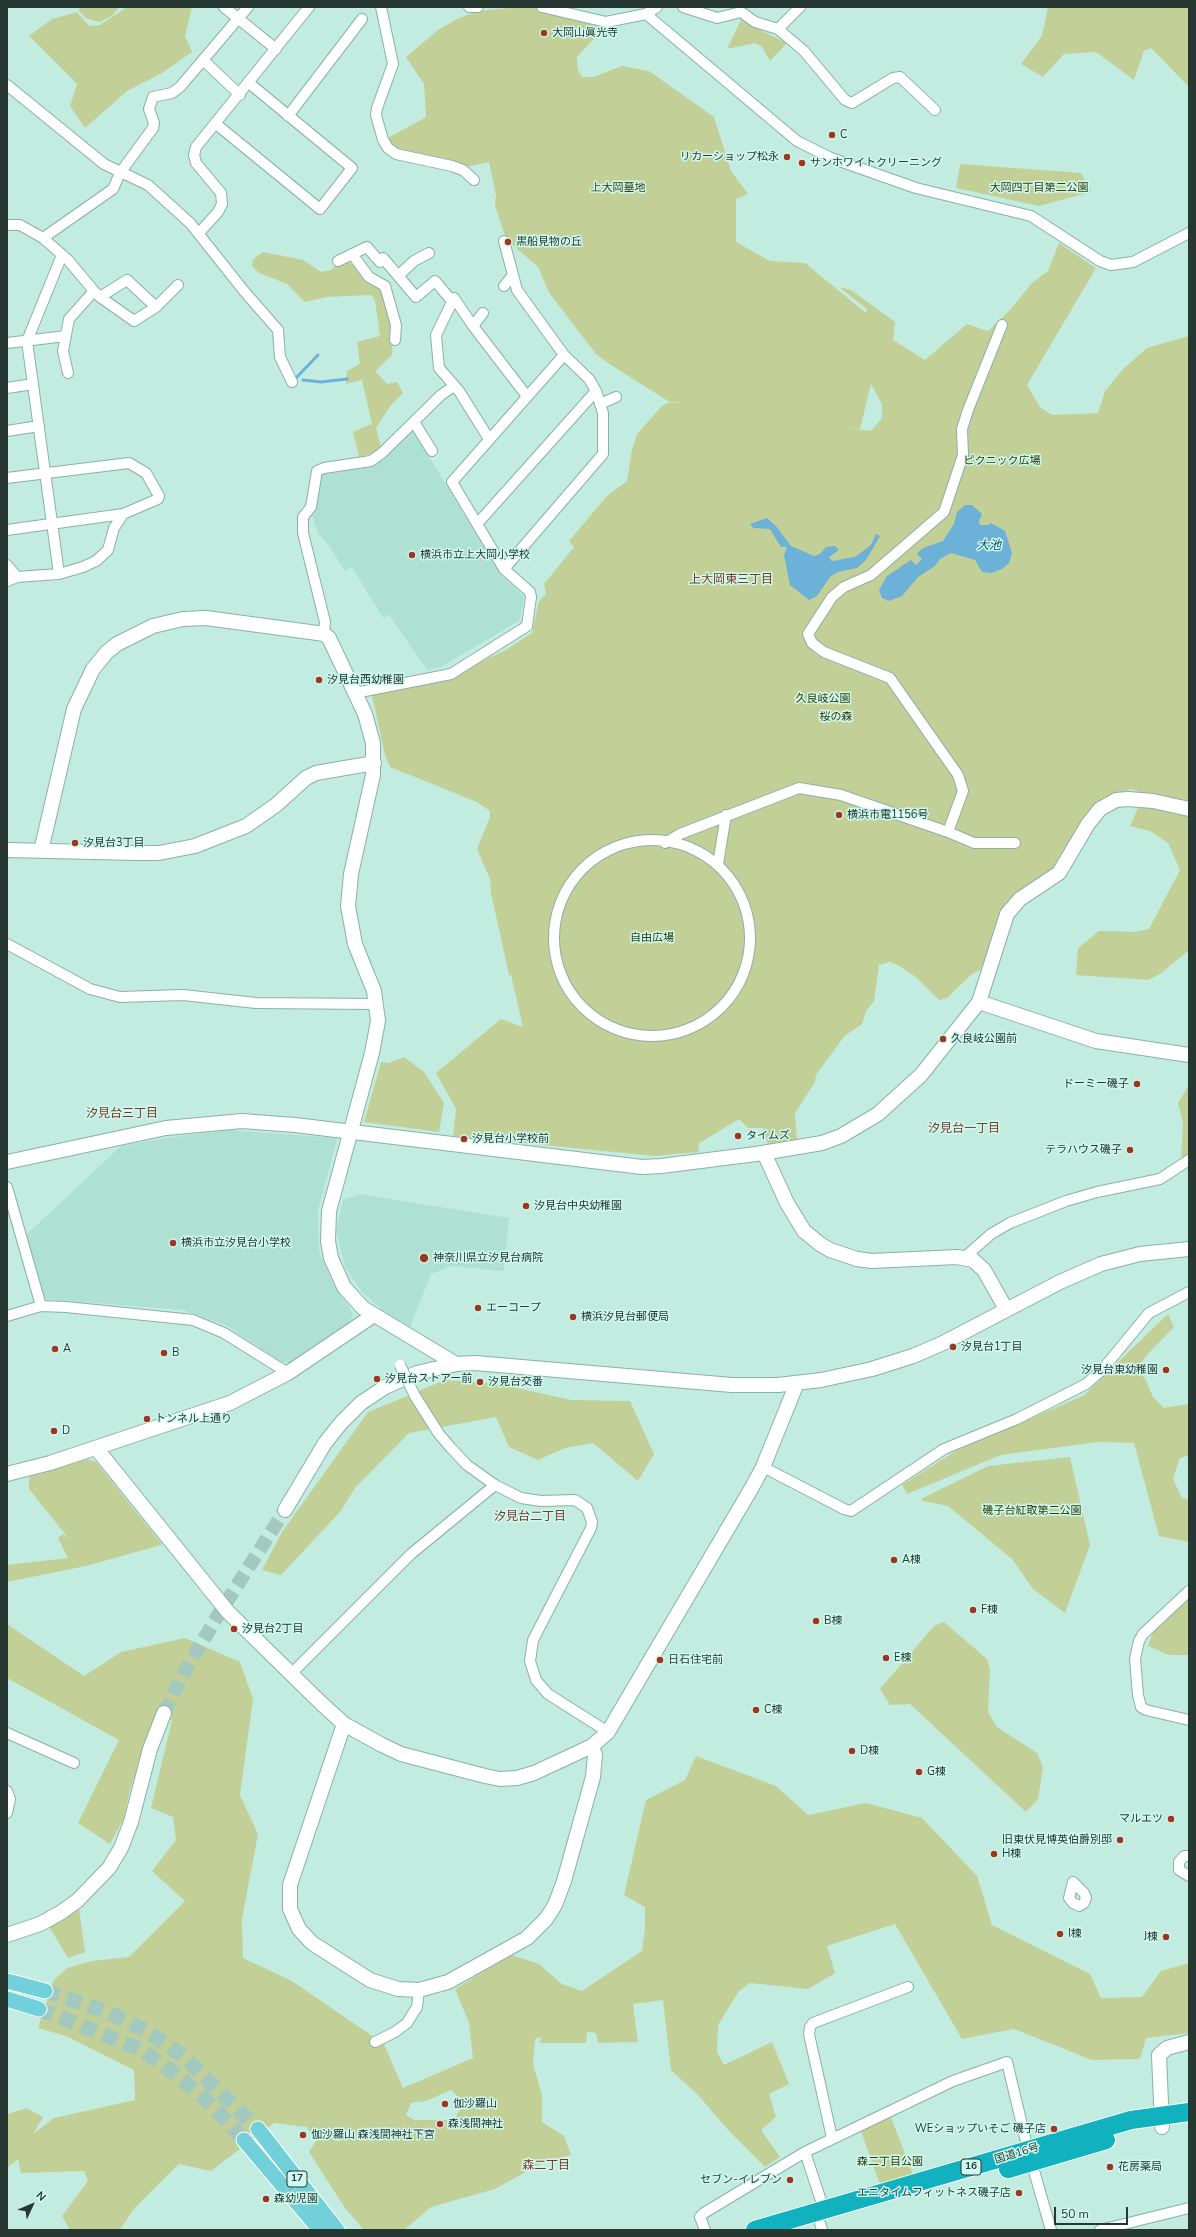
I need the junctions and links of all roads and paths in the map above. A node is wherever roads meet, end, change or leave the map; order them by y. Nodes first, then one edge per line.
1 (224, 7) edge
2 (248, 7) edge
3 (309, 7) edge
4 (381, 7) edge
5 (384, 7) edge
6 (469, 7) edge
7 (478, 7) edge
8 (542, 7) edge
9 (657, 7) edge
10 (683, 7) edge
11 (800, 7) edge
12 (646, 14) junction
13 (238, 18) junction
14 (362, 19) dead end
15 (778, 29) junction
16 (276, 49) junction
17 (203, 60) junction
18 (248, 83) junction
19 (7, 85) edge
20 (240, 94) junction
21 (935, 110) dead end
22 (288, 116) junction
23 (216, 124) junction
24 (120, 173) junction
25 (474, 180) dead end
26 (7, 225) edge
27 (1189, 233) edge
28 (199, 234) junction
29 (43, 238) junction
30 (504, 241) dead end
31 (352, 254) junction
32 (429, 254) dead end
33 (62, 255) junction
34 (338, 261) dead end
35 (399, 275) junction
36 (512, 276) junction
37 (178, 285) dead end
38 (504, 286) dead end
39 (97, 294) junction
40 (452, 301) junction
41 (156, 307) junction
42 (483, 313) dead end
43 (1002, 325) dead end
44 (473, 326) junction
45 (66, 336) junction
46 (395, 340) dead end
47 (27, 341) junction
48 (7, 344) edge
49 (564, 355) junction
50 (68, 373) dead end
51 (292, 382) dead end
52 (34, 384) junction
53 (454, 386) junction
54 (7, 388) edge
55 (596, 391) junction
56 (526, 395) junction
57 (616, 397) dead end
58 (600, 404) junction
59 (414, 422) junction
60 (39, 426) junction
61 (7, 431) edge
62 (489, 439) junction
63 (432, 450) dead end
64 (46, 474) junction
65 (7, 478) edge
66 (122, 514) junction
67 (53, 524) junction
68 (477, 524) junction
69 (7, 530) edge
70 (7, 565) edge
71 (504, 569) junction
72 (59, 574) junction
73 (17, 577) junction
74 (7, 581) edge
75 (324, 634) junction
76 (355, 693) junction
77 (374, 763) junction
78 (1189, 809) edge
79 (726, 815) junction
80 (948, 832) junction
81 (665, 843) junction
82 (1015, 843) dead end
83 (7, 850) edge
84 (41, 851) junction
85 (718, 864) junction
86 (7, 944) edge
87 (979, 1002) junction
88 (376, 1004) junction
89 (1189, 1055) edge
90 (351, 1132) junction
91 (764, 1153) junction
92 (1189, 1160) edge
93 (7, 1162) edge
94 (7, 1187) edge
95 (1189, 1249) edge
96 (965, 1257) junction
97 (1189, 1292) edge
98 (41, 1306) junction
99 (1006, 1309) junction
100 (374, 1315) junction
101 (7, 1316) edge
102 (456, 1364) junction
103 (400, 1365) dead end
104 (288, 1373) junction
105 (797, 1383) junction
106 (96, 1448) junction
107 (763, 1467) junction
108 (7, 1474) edge
109 (495, 1486) junction
110 (285, 1510) tunnel mouth
111 (1189, 1591) edge
112 (291, 1674) junction
113 (164, 1713) tunnel mouth
114 (1189, 1720) edge
115 (344, 1724) junction
116 (608, 1732) junction
117 (7, 1733) edge
118 (592, 1746) junction
119 (74, 1763) dead end
120 (7, 1791) edge
121 (7, 1813) edge
122 (1189, 1856) edge
123 (1189, 1876) edge
124 (8, 1933) edge
125 (7, 1981) edge
126 (908, 1987) dead end
127 (419, 1990) junction
128 (45, 1991) tunnel mouth
129 (7, 1999) edge
130 (40, 2009) tunnel mouth
131 (375, 2042) dead end
132 (1189, 2042) edge
133 (1189, 2112) edge
134 (1161, 2121) junction
135 (1189, 2124) edge
136 (258, 2129) tunnel mouth
137 (832, 2138) junction
138 (244, 2140) tunnel mouth
139 (805, 2152) junction
140 (1030, 2156) junction
141 (252, 2160) dead end
142 (1189, 2208) edge
143 (296, 2212) dead end
144 (822, 2221) edge
145 (320, 2230) edge
146 (337, 2230) edge
147 (705, 2230) edge
148 (755, 2230) edge
149 (796, 2230) edge
150 (1051, 2230) edge
151 (1100, 2230) edge

1 - 13 street
2 - 13 street
3 - 16 street
4 - 5 street
4 - 25 street
6 - 7 street
8 - 12 street
9 - 12 street
10 - 15 street
11 - 15 street
12 - 27 street
13 - 16 street
13 - 17 street
14 - 22 street
15 - 21 street
16 - 18 street
17 - 20 street
17 - 24 street
18 - 20 street
18 - 22 street
19 - 24 street
20 - 23 street
22 - 23 street
23 - 28 street
24 - 28 street
24 - 29 street
26 - 29 street
28 - 51 street
29 - 33 street
30 - 36 street
31 - 34 street
31 - 35 street
31 - 46 street
32 - 35 street
33 - 39 street
33 - 47 street
35 - 40 street
36 - 38 street
36 - 49 street
37 - 41 street
39 - 41 street
39 - 41 street
39 - 45 street
40 - 44 street
40 - 53 street
42 - 44 street
43 - 80 street
44 - 56 street
45 - 47 street
45 - 50 street
47 - 48 street
47 - 52 street
49 - 55 street
49 - 56 street
52 - 54 street
52 - 60 street
53 - 59 street
53 - 62 street
55 - 58 street
55 - 68 street
56 - 62 street
57 - 58 street
58 - 71 street
59 - 63 street
59 - 75 street
60 - 61 street
60 - 64 street
62 - 68 street
64 - 65 street
64 - 66 street
64 - 67 street
66 - 67 street
66 - 72 street
67 - 69 street
67 - 72 street
68 - 71 street
70 - 73 street
71 - 76 street
72 - 73 street
73 - 74 street
75 - 76 street
75 - 84 street
76 - 77 street
77 - 84 street
77 - 88 street
78 - 87 street
79 - 80 street
79 - 81 street
79 - 85 street
80 - 82 street
81 - 85 street
81 - 85 street
83 - 84 street
86 - 88 street
87 - 89 street
87 - 91 street
88 - 90 street
90 - 91 street
90 - 93 street
90 - 100 street
91 - 96 street
92 - 96 street
94 - 98 street
95 - 99 street
96 - 99 street
97 - 107 street
98 - 101 street
98 - 104 street
99 - 105 street
100 - 102 street
100 - 104 street
102 - 105 street
102 - 110 street
103 - 109 street, bridge
104 - 106 street
105 - 107 street
106 - 108 street
106 - 112 street
107 - 116 street
109 - 112 street
109 - 116 street
111 - 114 street
112 - 115 street
113 - 124 street
115 - 118 street
115 - 127 street
116 - 118 street
117 - 119 street
118 - 127 street
120 - 121 street
122 - 123 street
125 - 128 main road
126 - 137 street
127 - 131 street
129 - 130 main road
132 - 134 street
133 - 134 highway, 国道16号 / 16
134 - 135 highway, 国道16号 / 16
134 - 140 highway, 国道16号 / 16
136 - 146 main road, 17
137 - 139 street
137 - 140 street
138 - 145 main road, 17
139 - 144 street
139 - 147 street
140 - 144 highway, 国道16号 / 16
140 - 150 street
141 - 143 street
142 - 151 street
144 - 148 highway, 国道16号 / 16
144 - 149 highway, 国道16号 / 16

